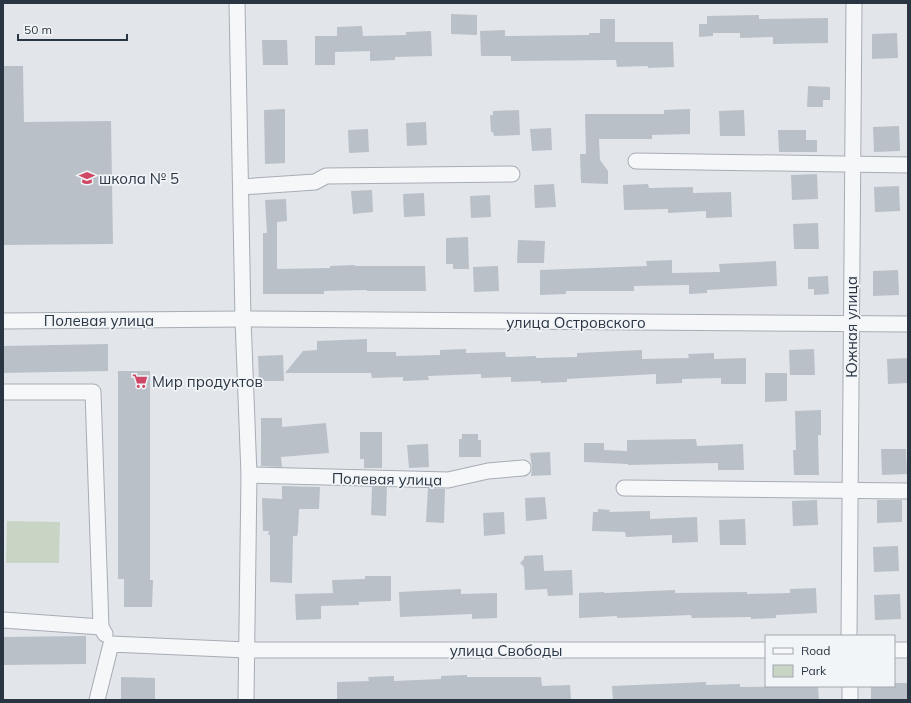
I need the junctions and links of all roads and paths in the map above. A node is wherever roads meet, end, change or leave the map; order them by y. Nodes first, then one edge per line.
1 (238, 3) edge
2 (854, 3) edge
3 (636, 161) dead end
4 (852, 164) junction
5 (908, 165) edge
6 (512, 174) dead end
7 (241, 187) junction
8 (244, 320) junction
9 (3, 321) edge
10 (851, 323) junction
11 (908, 324) edge
12 (3, 392) edge
13 (523, 468) dead end
14 (249, 475) junction
15 (624, 488) dead end
16 (850, 490) junction
17 (908, 491) edge
18 (3, 620) edge
19 (101, 627) junction
20 (850, 635) edge
21 (111, 644) junction
22 (247, 650) junction
23 (765, 650) edge
24 (895, 650) edge
25 (908, 650) edge
26 (850, 687) edge
27 (97, 700) edge
28 (246, 700) edge
29 (850, 700) edge

1 - 7 street
2 - 4 street, Южная улица
3 - 4 street
4 - 5 street
4 - 10 street, Южная улица
6 - 7 street
7 - 8 street
8 - 9 street, Полевая улица
8 - 10 street, улица Островского
8 - 14 street
10 - 11 street, улица Островского
10 - 16 street, Южная улица
12 - 19 street
13 - 14 street, Полевая улица
14 - 22 street
15 - 16 street
16 - 17 street
16 - 20 street, Южная улица
18 - 19 street
19 - 21 street
21 - 22 street, улица Свободы
21 - 27 street
22 - 23 street, улица Свободы
22 - 28 street
24 - 25 street
26 - 29 street

